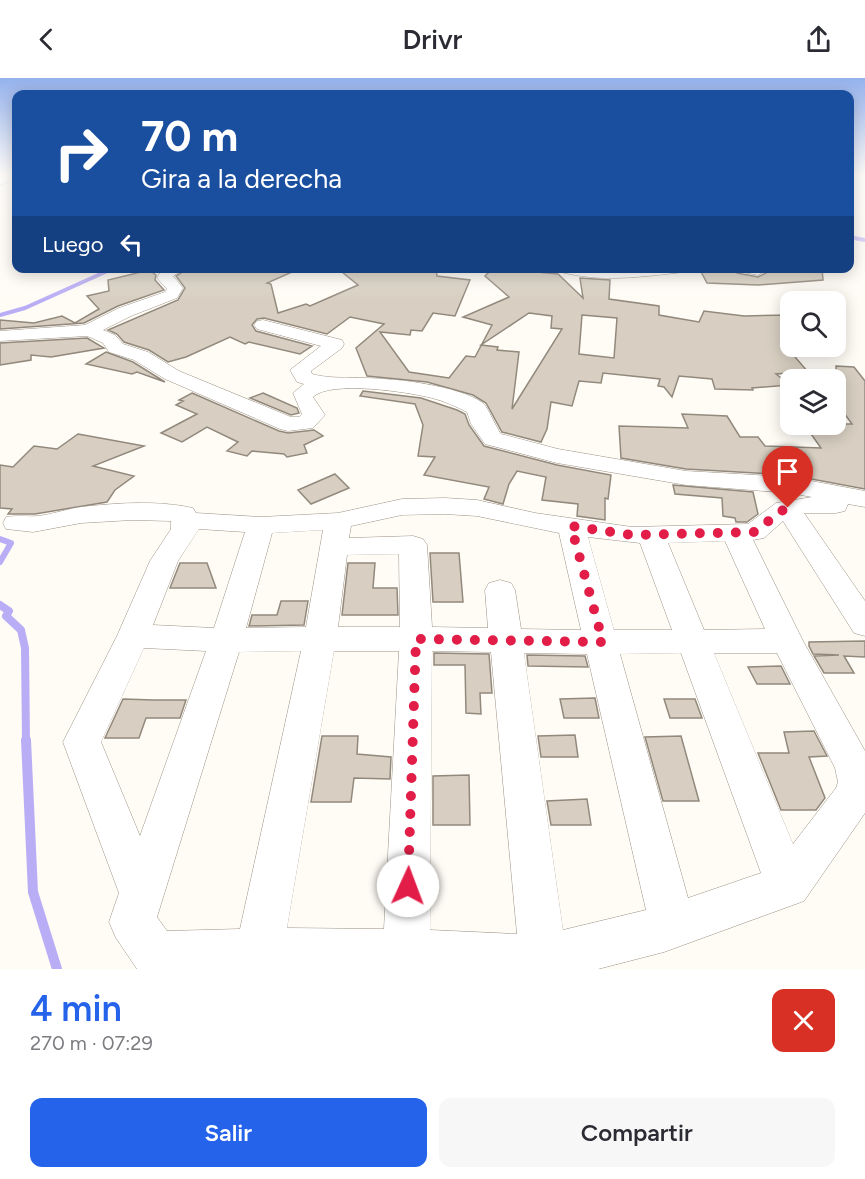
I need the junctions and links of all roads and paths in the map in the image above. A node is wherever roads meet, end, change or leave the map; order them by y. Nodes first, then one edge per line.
1 (168, 273) edge
2 (579, 273) edge
3 (625, 273) edge
4 (263, 325) dead end
5 (89, 330) junction
6 (0, 336) edge
7 (328, 385) junction
8 (865, 499) edge
9 (865, 506) edge
10 (788, 508) junction
11 (186, 520) junction
12 (16, 523) dead end
13 (261, 525) junction
14 (571, 526) junction
15 (735, 532) junction
16 (336, 534) junction
17 (651, 535) junction
18 (500, 590) dead end
19 (865, 625) edge
20 (139, 636) dead end
21 (320, 639) junction
22 (416, 639) junction
23 (226, 640) junction
24 (506, 640) junction
25 (693, 640) junction
26 (787, 640) junction
27 (603, 642) junction
28 (861, 776) edge
29 (788, 886) junction
30 (142, 894) junction
31 (673, 926) junction
32 (259, 952) junction
33 (406, 953) junction
34 (543, 959) junction
35 (171, 962) edge

1 - 5 street
2 - 3 street
4 - 7 street
5 - 6 street
5 - 7 street
7 - 8 street
9 - 10 street
10 - 15 street
10 - 19 street
11 - 12 street
11 - 13 street
11 - 30 street
13 - 16 street
13 - 23 street
14 - 16 street
14 - 17 street
14 - 27 street
15 - 17 street
15 - 26 street
16 - 21 street
16 - 22 street
17 - 25 street
18 - 24 street
20 - 23 street
21 - 22 street
21 - 23 street
21 - 32 street
22 - 24 street
22 - 33 street
23 - 30 street
24 - 27 street
24 - 34 street
25 - 26 street
25 - 27 street
25 - 29 street
26 - 28 street
27 - 31 street
28 - 29 street
29 - 31 street
30 - 35 street
31 - 34 street
32 - 33 street
32 - 35 street
33 - 34 street

